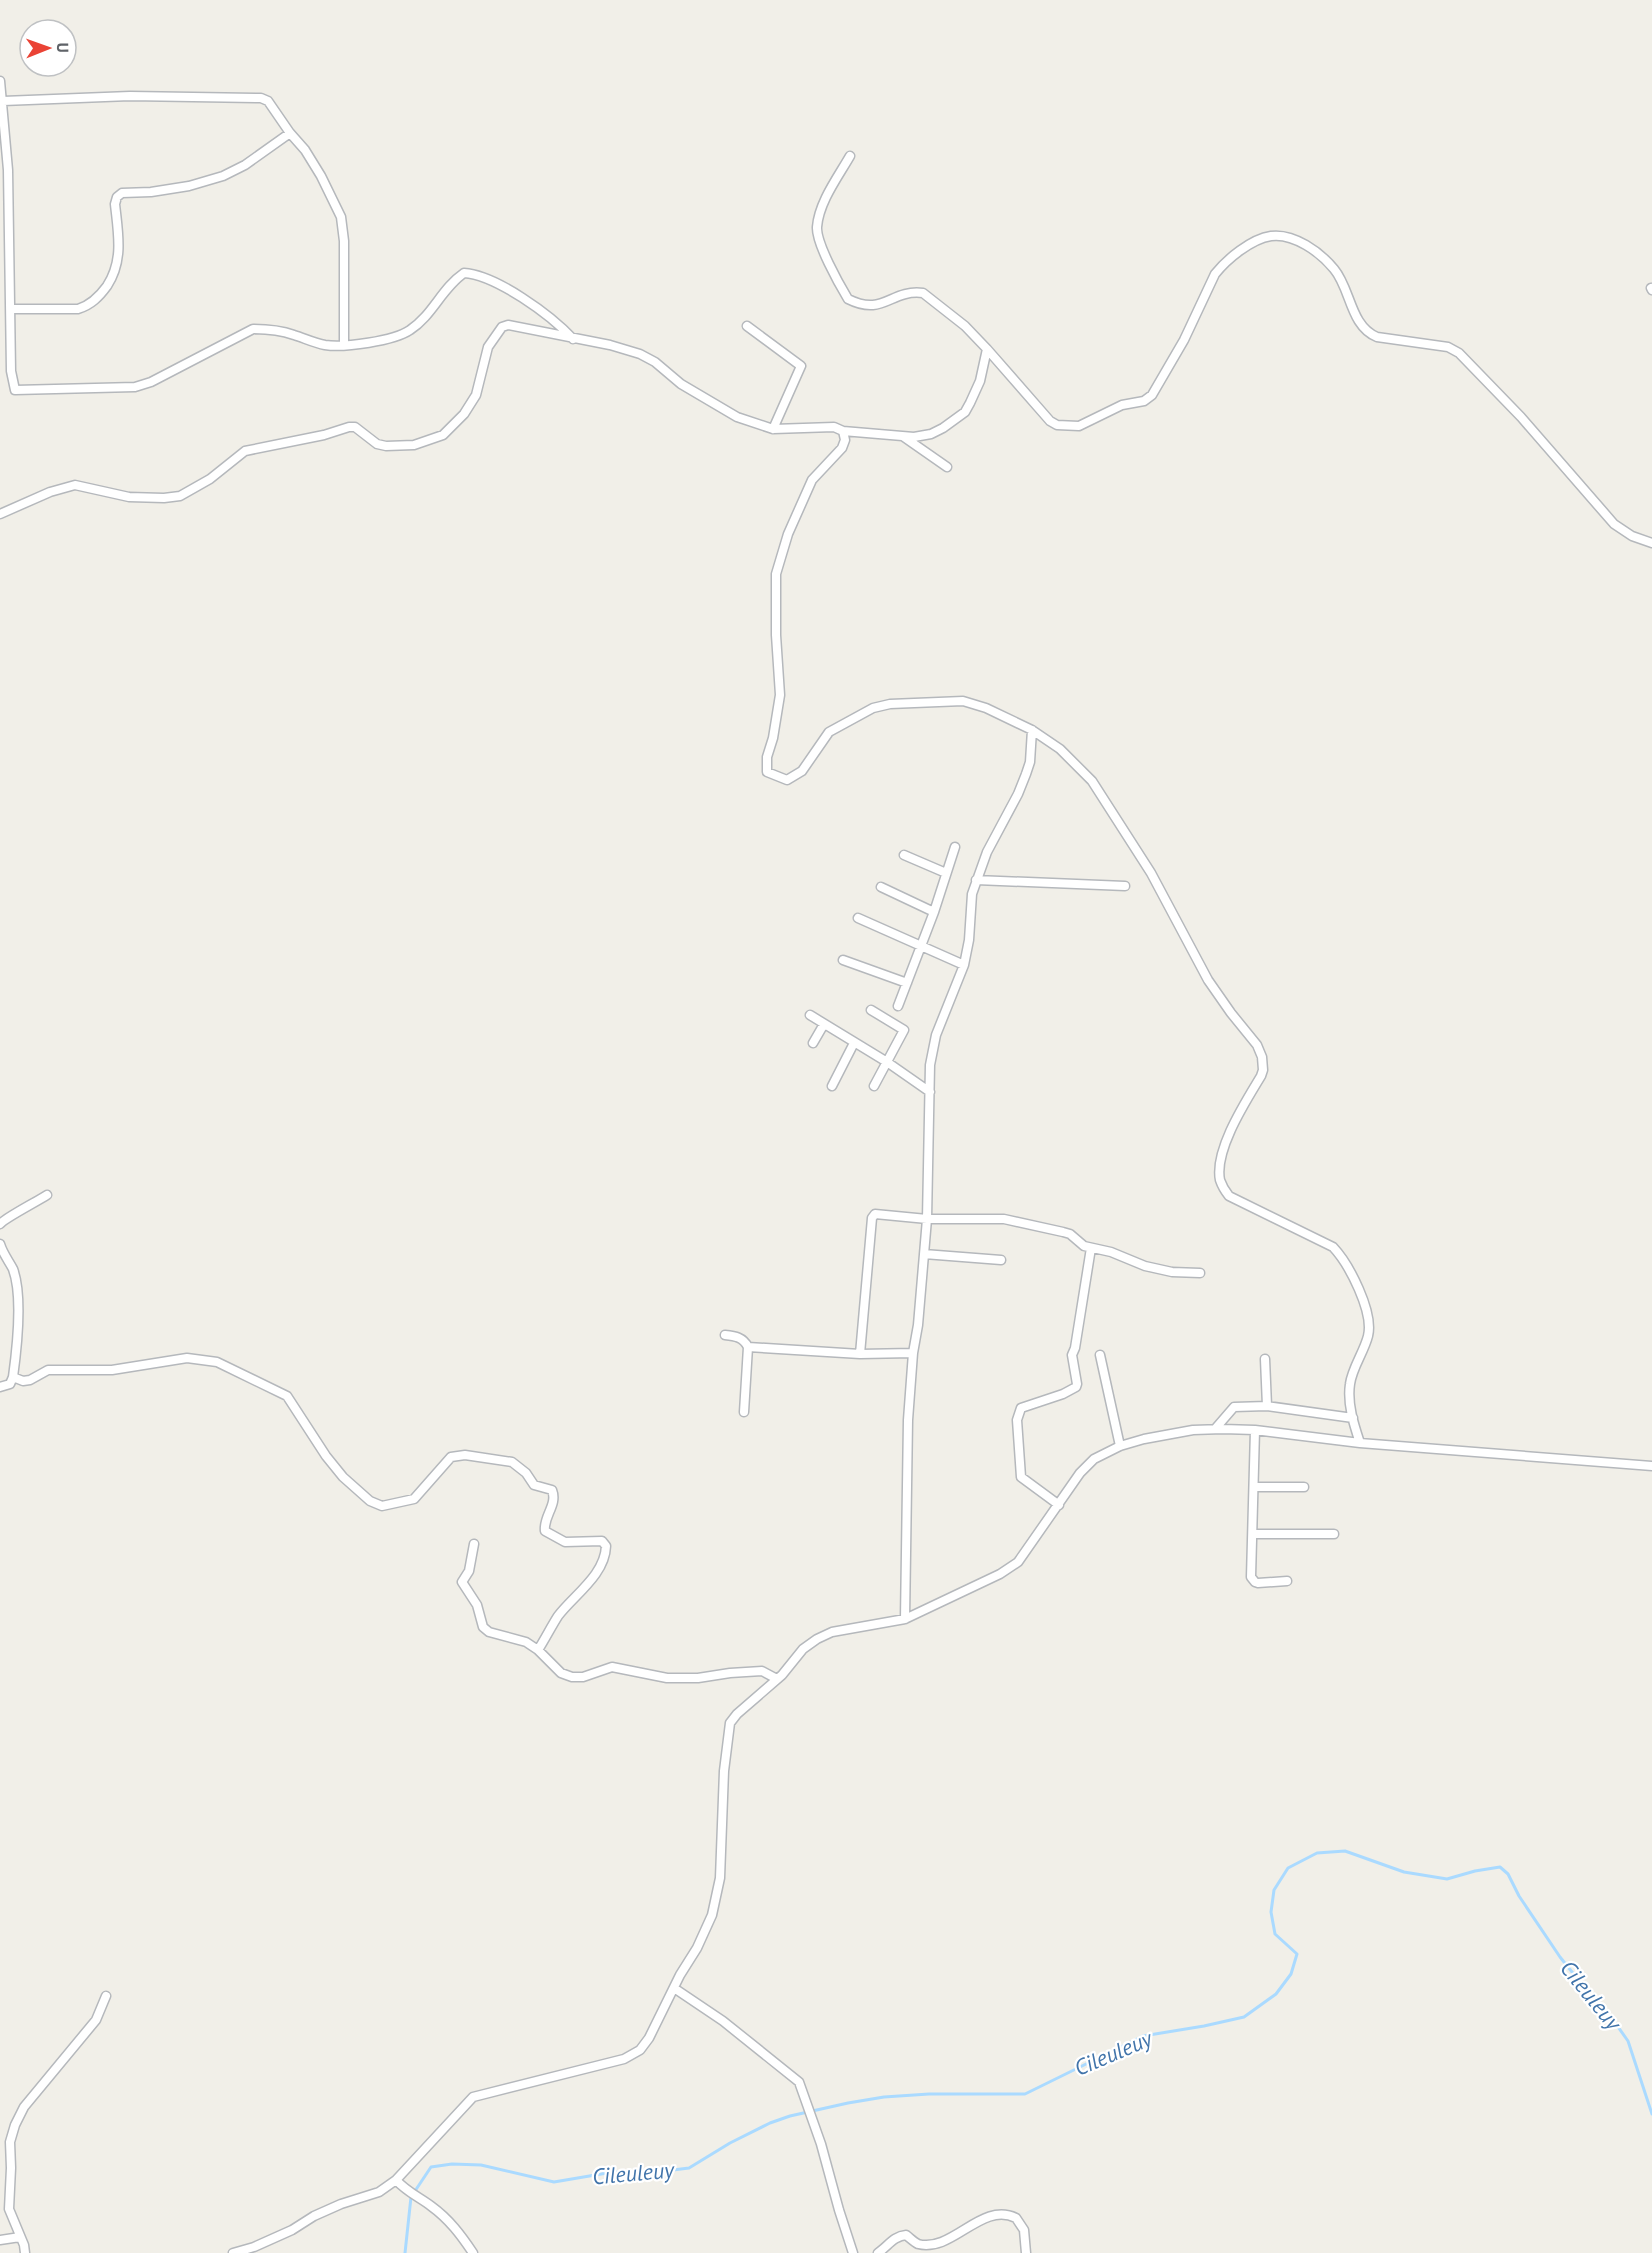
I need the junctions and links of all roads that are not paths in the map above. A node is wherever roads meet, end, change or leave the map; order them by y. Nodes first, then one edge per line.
1 (0, 81) edge
2 (3, 101) junction
3 (290, 133) junction
4 (850, 156) dead end
5 (4, 191) edge
6 (11, 309) junction
7 (747, 326) dead end
8 (573, 339) junction
9 (344, 345) junction
10 (987, 349) junction
11 (773, 429) junction
12 (843, 431) junction
13 (904, 437) junction
14 (947, 467) dead end
15 (0, 514) edge
16 (1652, 543) edge
17 (1032, 730) junction
18 (955, 847) dead end
19 (904, 855) dead end
20 (946, 873) junction
21 (976, 880) junction
22 (1125, 886) dead end
23 (881, 887) dead end
24 (934, 912) junction
25 (858, 918) dead end
26 (920, 946) junction
27 (843, 960) dead end
28 (964, 964) junction
29 (907, 983) junction
30 (898, 1006) dead end
31 (871, 1010) dead end
32 (810, 1015) dead end
33 (824, 1024) junction
34 (813, 1043) dead end
35 (854, 1043) junction
36 (887, 1062) junction
37 (832, 1086) dead end
38 (874, 1086) dead end
39 (930, 1092) junction
40 (47, 1196) dead end
41 (927, 1219) junction
42 (0, 1224) edge
43 (0, 1244) edge
44 (1091, 1248) junction
45 (924, 1254) junction
46 (1001, 1260) dead end
47 (1200, 1274) dead end
48 (725, 1335) dead end
49 (748, 1347) junction
50 (913, 1353) junction
51 (860, 1354) junction
52 (1100, 1355) dead end
53 (1265, 1359) dead end
54 (13, 1377) junction
55 (0, 1387) edge
56 (1267, 1406) junction
57 (744, 1412) dead end
58 (1353, 1418) junction
59 (1215, 1430) junction
60 (1255, 1430) junction
61 (1360, 1443) junction
62 (1120, 1446) junction
63 (1652, 1466) edge
64 (1255, 1487) junction
65 (1304, 1487) dead end
66 (1059, 1505) junction
67 (1253, 1534) junction
68 (1334, 1534) dead end
69 (474, 1544) dead end
70 (1287, 1581) dead end
71 (905, 1618) junction
72 (538, 1650) junction
73 (777, 1678) junction
74 (674, 1988) junction
75 (106, 1996) dead end
76 (396, 2180) junction
77 (20, 2237) junction
78 (0, 2240) edge
79 (25, 2253) edge
80 (233, 2253) edge
81 (473, 2253) edge
82 (853, 2253) edge
83 (878, 2253) edge
84 (1026, 2253) edge

1 - 2 street
2 - 3 street
2 - 5 street
3 - 6 street
3 - 9 street
4 - 10 street
5 - 6 street
6 - 9 street
7 - 11 street
8 - 9 street
8 - 11 street
8 - 15 street
10 - 13 street
10 - 16 street
11 - 12 street
12 - 13 street
12 - 17 street
13 - 14 street
17 - 21 street
17 - 58 street
18 - 20 street
19 - 20 street
20 - 24 street
21 - 22 street
21 - 28 street
23 - 24 street
24 - 26 street
25 - 26 street
26 - 28 street
26 - 29 street
27 - 29 street
28 - 39 street
29 - 30 street
31 - 36 street
32 - 33 street
33 - 34 street
33 - 35 street
35 - 36 street
35 - 37 street
36 - 38 street
36 - 39 street
39 - 41 street
40 - 42 street
41 - 44 street
41 - 45 street
41 - 51 street
43 - 54 street
44 - 47 street
44 - 66 street
45 - 46 street
45 - 50 street
48 - 49 street
49 - 51 street
49 - 57 street
50 - 51 street
50 - 71 street
52 - 62 street
53 - 56 street
54 - 55 street
54 - 72 street
56 - 58 street
56 - 59 street
58 - 61 street
59 - 60 street
59 - 62 street
60 - 61 street
60 - 64 street
61 - 63 street
62 - 66 street
64 - 65 street
64 - 67 street
66 - 71 street
67 - 68 street
67 - 70 street
69 - 72 street
71 - 73 street
72 - 73 street
73 - 74 street
74 - 76 street
74 - 82 street
75 - 77 street
76 - 80 street
76 - 81 street
77 - 78 street
77 - 79 street
83 - 84 street

